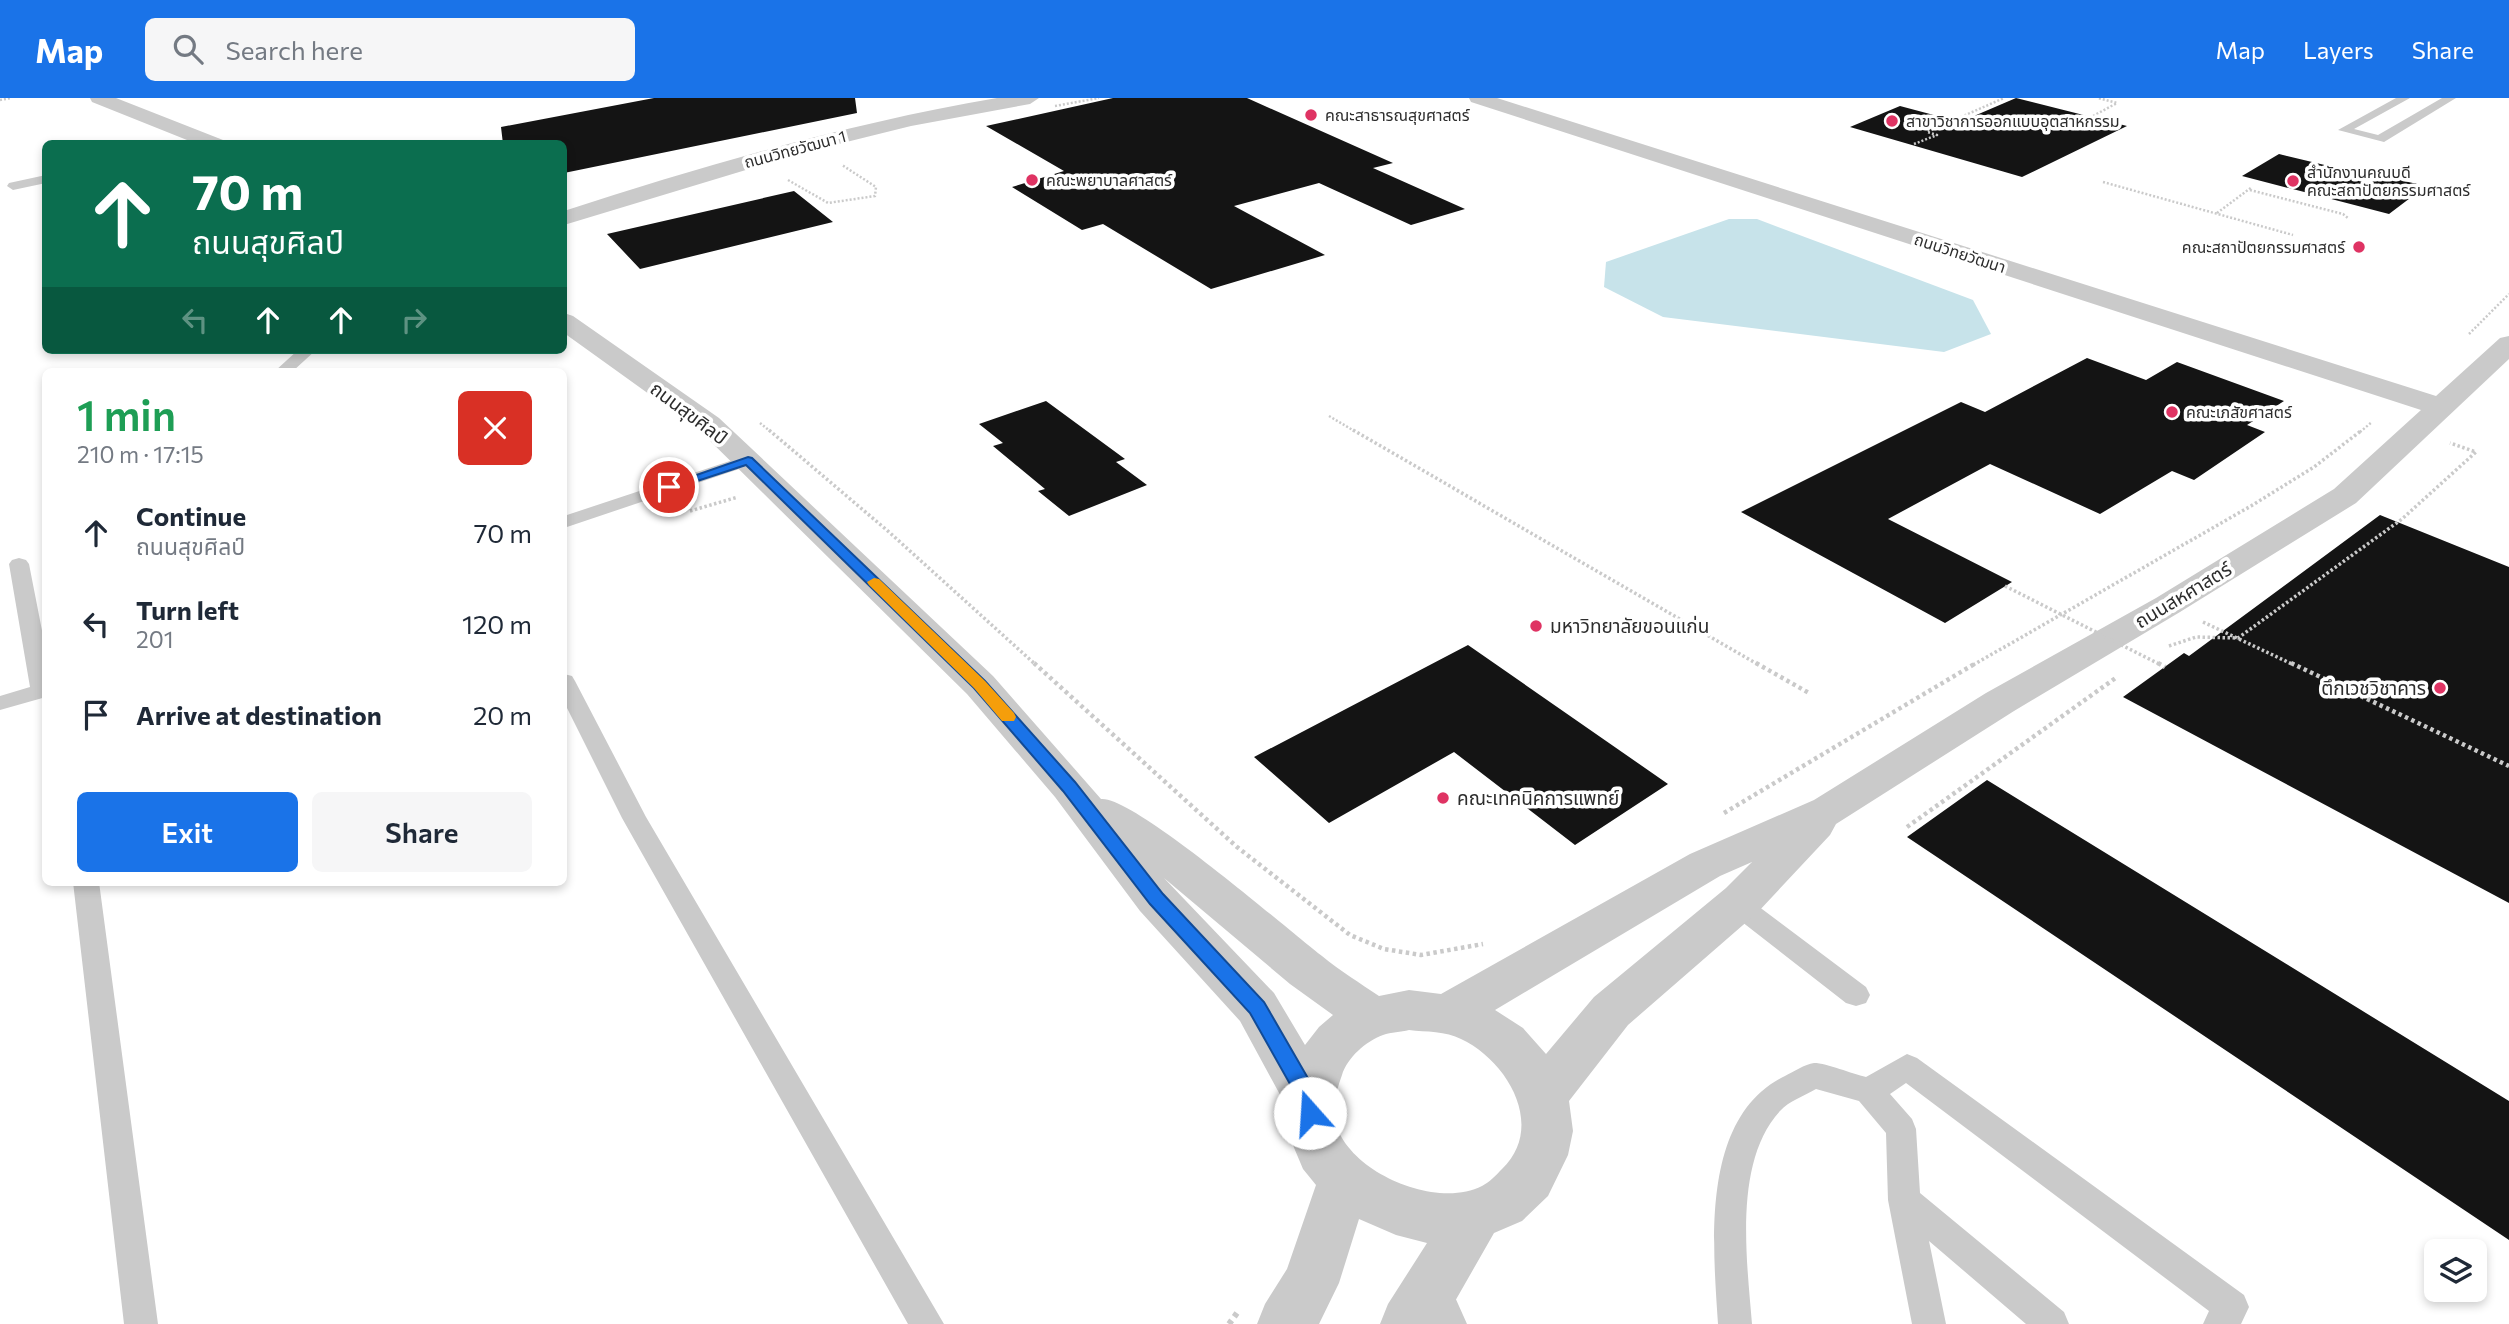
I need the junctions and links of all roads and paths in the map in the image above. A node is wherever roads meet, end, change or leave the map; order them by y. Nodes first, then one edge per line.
1 (11, 98) edge
2 (99, 98) edge
3 (1030, 98) edge
4 (1478, 98) edge
5 (2004, 98) edge
6 (2098, 98) edge
7 (2404, 98) edge
8 (2450, 98) edge
9 (0, 100) edge
10 (905, 105) dead end
11 (2093, 116) dead end
12 (925, 117) junction
13 (205, 140) edge
14 (1914, 144) dead end
15 (42, 180) edge
16 (2103, 182) dead end
17 (13, 186) dead end
18 (2216, 214) junction
19 (567, 217) edge
20 (2349, 219) dead end
21 (2293, 235) dead end
22 (567, 323) edge
23 (2509, 344) edge
24 (303, 354) edge
25 (287, 368) edge
26 (2442, 407) junction
27 (1329, 416) dead end
28 (755, 420) dead end
29 (2416, 432) junction
30 (748, 460) junction
31 (743, 497) dead end
32 (680, 514) dead end
33 (567, 521) edge
34 (19, 564) dead end
35 (2005, 586) dead end
36 (2168, 605) junction
37 (2238, 638) junction
38 (2166, 646) dead end
39 (2156, 650) dead end
40 (2144, 658) dead end
41 (2165, 667) dead end
42 (2122, 674) dead end
43 (42, 685) edge
44 (567, 687) edge
45 (42, 690) edge
46 (1809, 693) dead end
47 (0, 703) edge
48 (2509, 766) edge
49 (1069, 787) junction
50 (1829, 810) junction
51 (1717, 817) dead end
52 (1907, 827) dead end
53 (86, 886) edge
54 (1737, 904) junction
55 (1491, 941) dead end
56 (1856, 995) dead end
57 (1448, 1014) junction
58 (1373, 1018) junction
59 (1869, 1091) junction
60 (1543, 1095) junction
61 (1309, 1099) junction
62 (1344, 1180) junction
63 (1904, 1200) junction
64 (1475, 1215) junction
65 (1430, 1311) edge
66 (1265, 1313) edge
67 (141, 1324) edge
68 (927, 1324) edge
69 (1229, 1324) edge
70 (1735, 1324) edge
71 (1929, 1324) edge
72 (2052, 1324) edge
73 (2220, 1324) edge

1 - 9 path
2 - 13 street
3 - 12 street, ถนนวิทยวัฒนา 1
4 - 26 street, ถนนวิทยวัฒนา
5 - 14 path
6 - 11 path
7 - 8 lane
10 - 12 street
12 - 19 street, ถนนวิทยวัฒนา 1
15 - 17 lane
16 - 18 path
18 - 20 path
18 - 21 path
22 - 30 street, ถนนสุขศิลป์
23 - 26 street, ถนนสหศาสตร์
24 - 25 lane
26 - 29 street, ถนนสหศาสตร์
27 - 46 path
28 - 55 path
29 - 36 street, ถนนสหศาสตร์
29 - 37 path
29 - 51 path
30 - 33 lane
30 - 49 street, ถนนสุขศิลป์
31 - 32 path
34 - 43 lane
35 - 41 path, bridge
36 - 37 path
36 - 50 street, ถนนสหศาสตร์
37 - 38 path
37 - 48 path
39 - 40 path
42 - 52 path
44 - 68 lane
45 - 47 lane
49 - 58 street
49 - 61 street
50 - 54 street
50 - 57 street
53 - 67 lane
54 - 56 lane
54 - 60 street
57 - 58 street
57 - 60 street
58 - 61 street
59 - 63 lane
59 - 70 lane
59 - 73 lane
60 - 64 street
61 - 62 street
62 - 64 street
62 - 66 street
63 - 71 lane
63 - 72 lane
64 - 65 street
66 - 69 path

